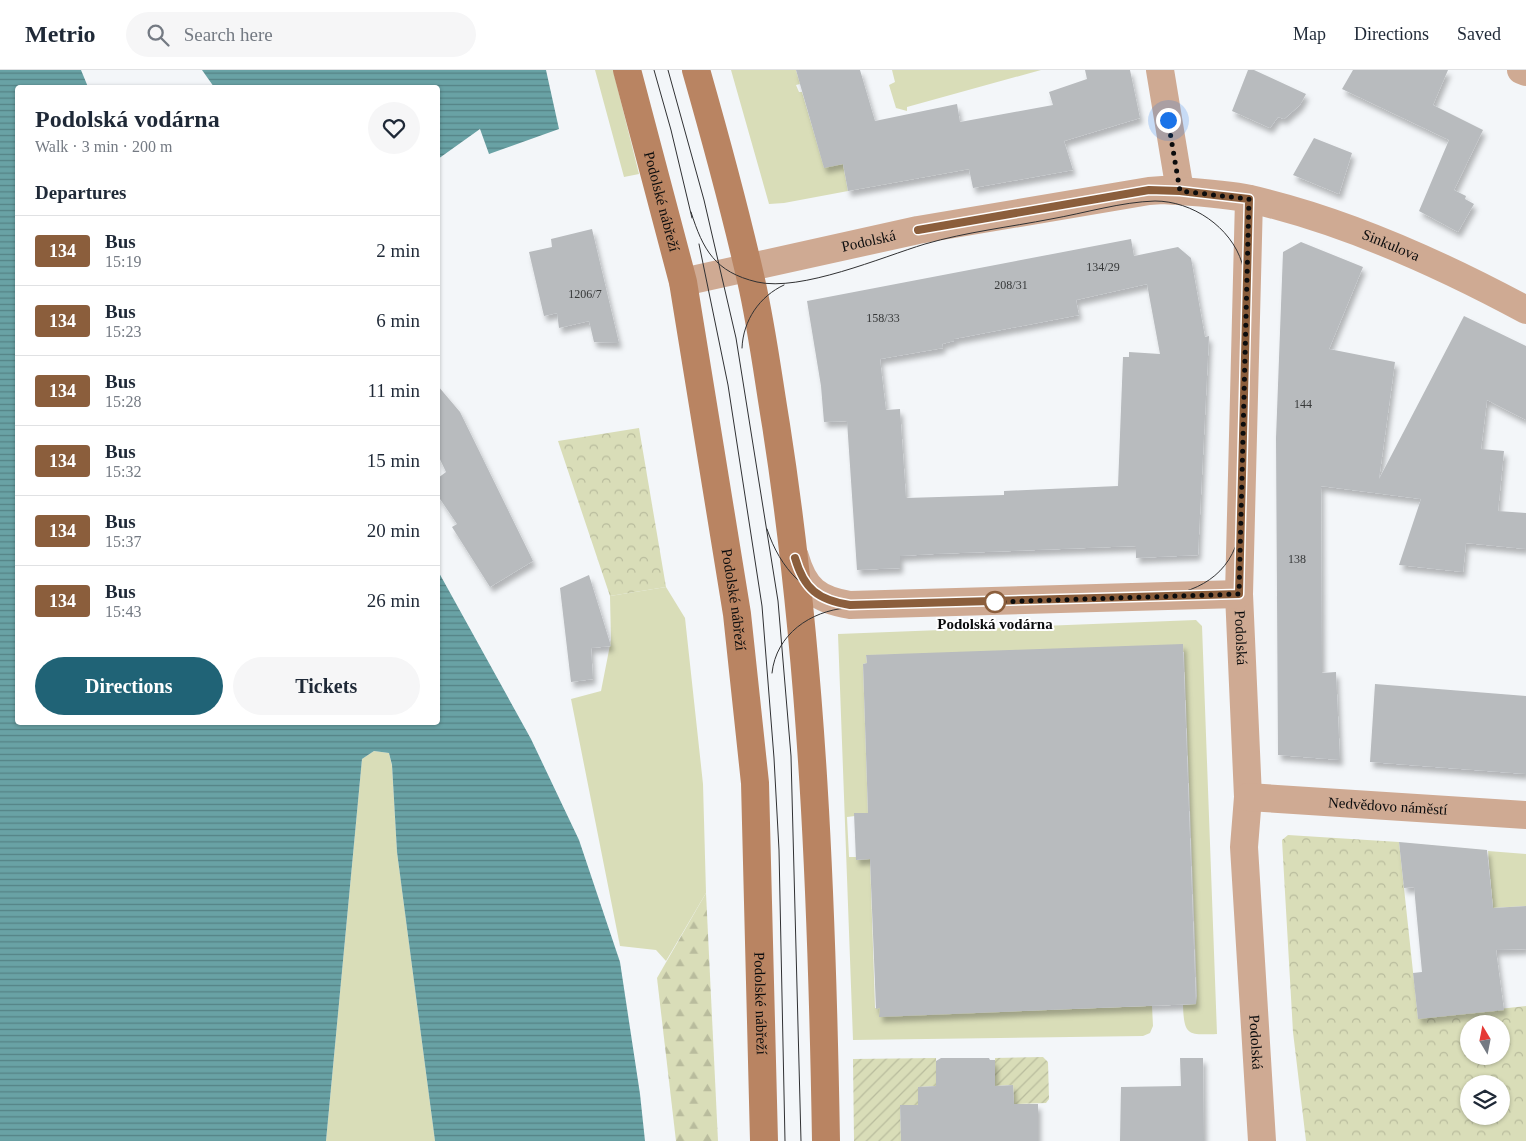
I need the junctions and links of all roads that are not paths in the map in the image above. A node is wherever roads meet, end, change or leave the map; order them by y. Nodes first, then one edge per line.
1 (627, 70) edge
2 (696, 70) edge
3 (1160, 70) edge
4 (1520, 70) edge
5 (1526, 72) edge
6 (1180, 191) junction
7 (1249, 199) junction
8 (748, 267) junction
9 (683, 282) junction
10 (1526, 310) edge
11 (795, 558) junction
12 (1239, 594) junction
13 (1248, 797) junction
14 (1526, 815) edge
15 (764, 1141) edge
16 (826, 1141) edge
17 (1262, 1141) edge

1 - 9 main road, Podolské nábřeží
2 - 8 main road
3 - 6 street
4 - 5 street
6 - 7 street, Podolská
6 - 8 street, Podolská
7 - 10 street, Sinkulova
7 - 12 street, Podolská
8 - 9 street, Podolská
8 - 11 main road
9 - 15 main road, Podolské nábřeží
11 - 12 street
11 - 16 main road
12 - 13 street, Podolská
13 - 14 street, Nedvědovo náměstí
13 - 17 street, Podolská

